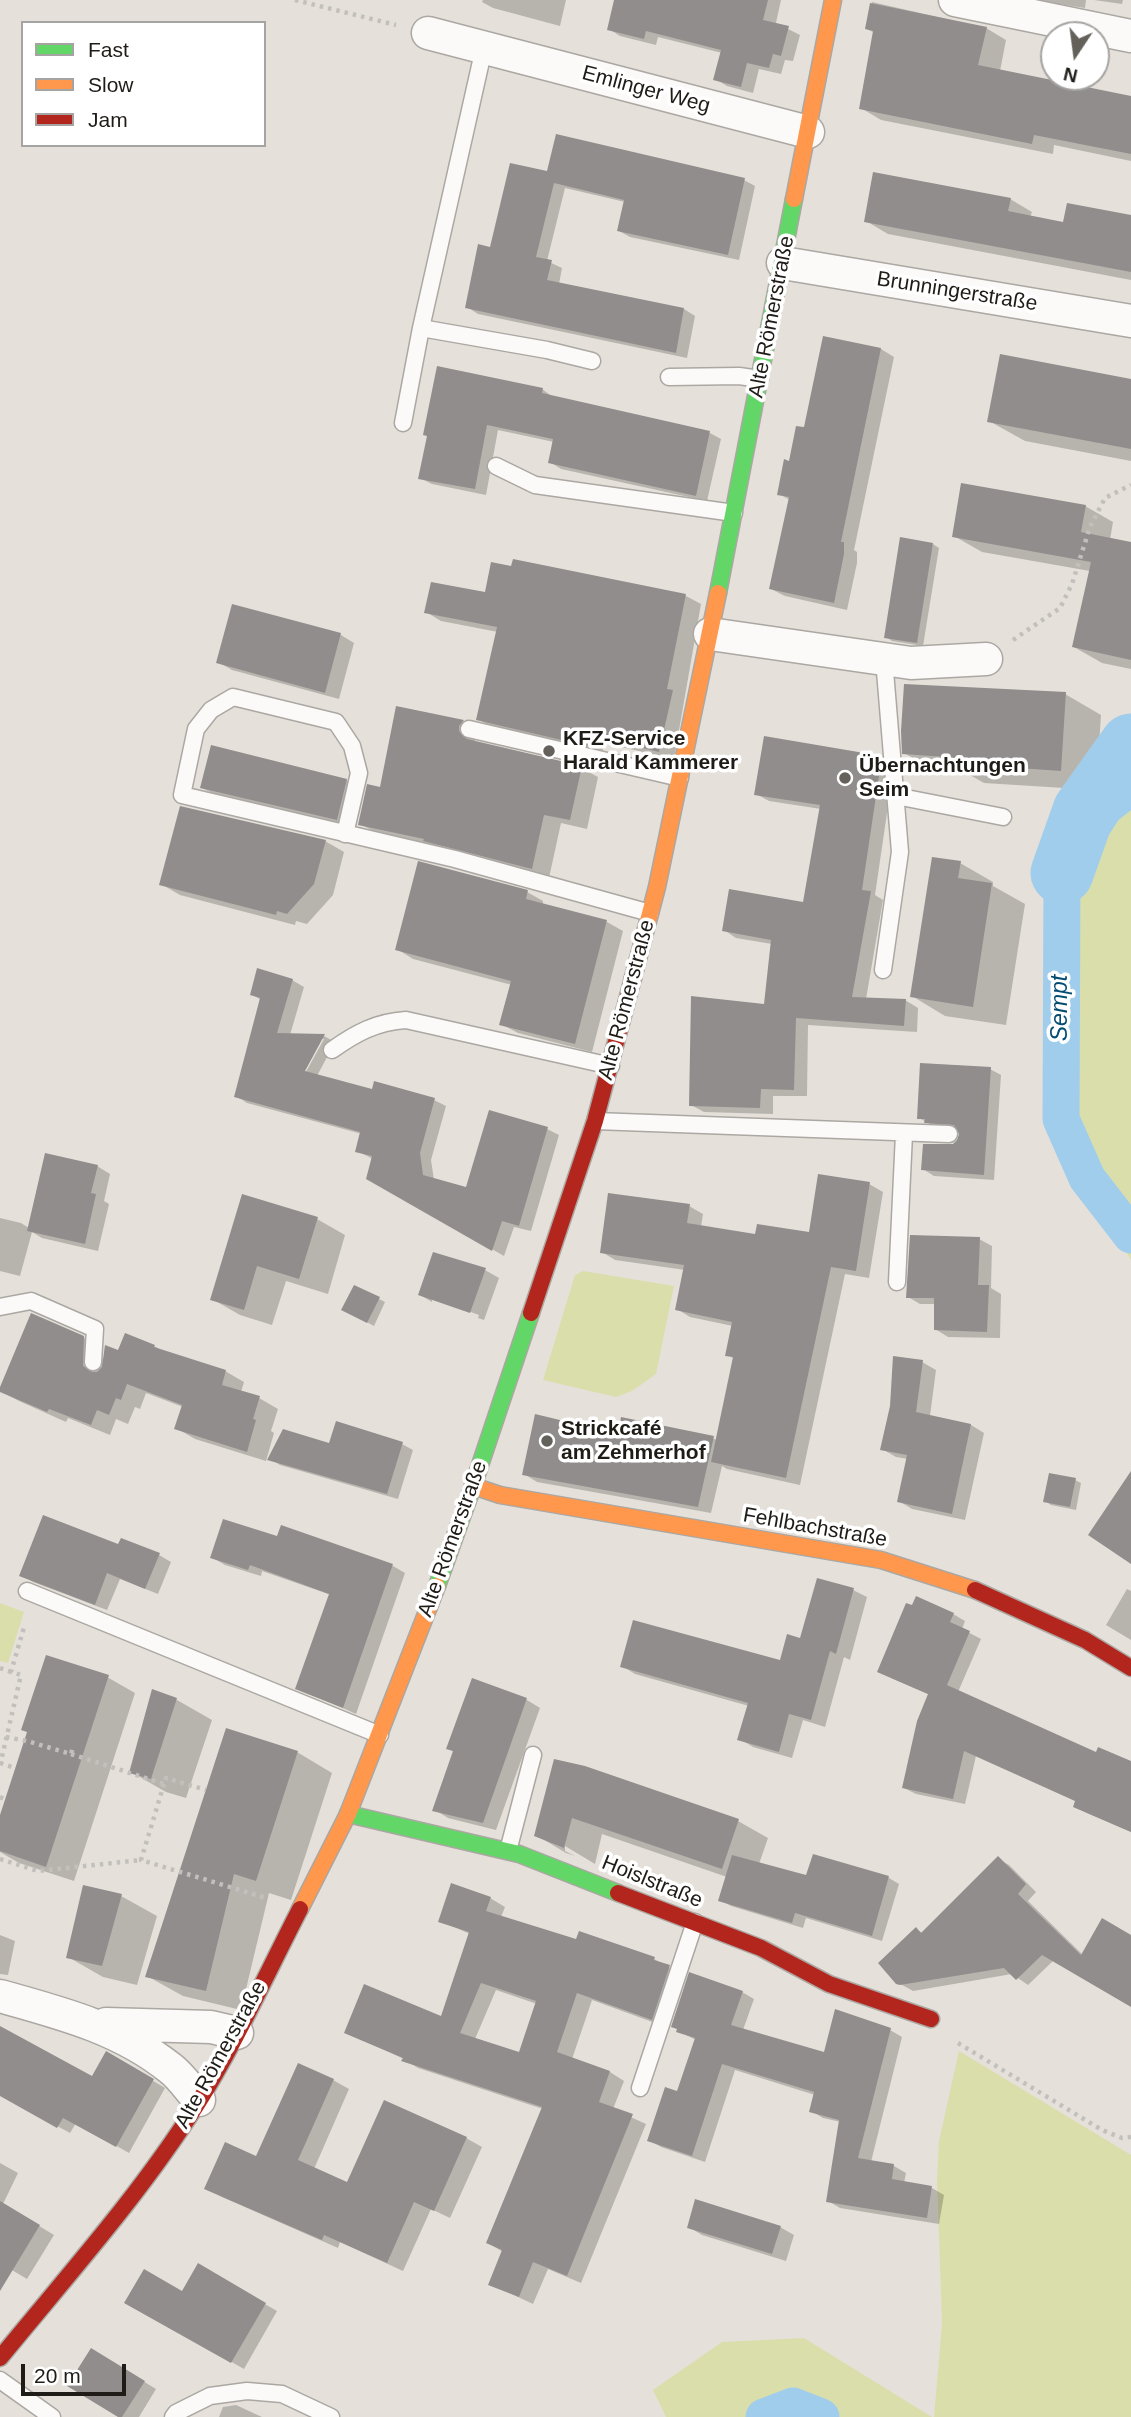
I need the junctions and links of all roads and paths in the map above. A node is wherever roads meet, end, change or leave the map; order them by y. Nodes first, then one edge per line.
1 (295, 0) edge
2 (833, 0) edge
3 (955, 0) edge
4 (428, 33) joint
5 (1131, 36) edge
6 (484, 48) junction
7 (808, 132) junction
8 (783, 263) junction
9 (1131, 321) edge
10 (421, 328) junction
11 (592, 361) dead end
12 (669, 377) dead end
13 (760, 379) junction
14 (403, 423) dead end
15 (496, 466) dead end
16 (1131, 485) edge
17 (734, 513) junction
18 (710, 634) junction
19 (884, 659) junction
20 (986, 659) joint
21 (469, 729) dead end
22 (680, 778) junction
23 (896, 796) junction
24 (1003, 817) dead end
25 (345, 834) junction
26 (650, 913) junction
27 (883, 970) dead end
28 (331, 1050) dead end
29 (611, 1066) junction
30 (595, 1121) junction
31 (904, 1134) junction
32 (949, 1135) dead end
33 (897, 1282) dead end
34 (0, 1307) edge
35 (93, 1362) dead end
36 (473, 1486) junction
37 (27, 1591) dead end
38 (25, 1624) dead end
39 (0, 1668) edge
40 (1131, 1668) edge
41 (11, 1672) junction
42 (380, 1735) junction
43 (6, 1737) junction
44 (73, 1747) dead end
45 (71, 1754) junction
46 (533, 1755) dead end
47 (0, 1764) edge
48 (15, 1768) dead end
49 (164, 1784) junction
50 (206, 1790) dead end
51 (348, 1814) junction
52 (508, 1851) junction
53 (0, 1859) edge
54 (141, 1860) junction
55 (276, 1901) dead end
56 (695, 1922) junction
57 (0, 1996) edge
58 (932, 2019) joint
59 (93, 2023) junction
60 (237, 2033) junction
61 (640, 2088) dead end
62 (199, 2100) junction
63 (1131, 2137) edge
64 (0, 2358) edge
65 (0, 2380) edge
66 (52, 2417) edge
67 (173, 2417) edge
68 (331, 2417) edge

1 - 4 path
2 - 7 main road, Alte Römerstraße
3 - 5 street
4 - 6 street, Emlinger Weg
6 - 7 street, Emlinger Weg
6 - 10 lane
7 - 8 main road, Alte Römerstraße
8 - 9 street, Brunningerstraße
8 - 13 main road, Alte Römerstraße
10 - 11 lane
10 - 14 lane
12 - 13 lane
13 - 17 main road, Alte Römerstraße
15 - 17 lane
16 - 20 path
17 - 18 main road, Alte Römerstraße
18 - 19 street
18 - 22 main road, Alte Römerstraße
19 - 20 street
19 - 23 lane
21 - 22 lane
22 - 26 main road, Alte Römerstraße
23 - 24 lane
23 - 27 lane
25 - 25 lane
25 - 26 lane
26 - 29 main road, Alte Römerstraße
28 - 29 lane
29 - 30 main road, Alte Römerstraße
30 - 31 lane
30 - 36 main road, Alte Römerstraße
31 - 32 lane
31 - 33 lane
34 - 35 lane
36 - 40 main road, Fehlbachstraße
36 - 42 main road, Alte Römerstraße
37 - 42 lane
38 - 41 path
39 - 41 path
41 - 43 path
42 - 51 main road, Alte Römerstraße
43 - 45 path
43 - 47 path
44 - 45 path
45 - 49 path
46 - 52 lane
47 - 48 path
49 - 50 path
49 - 54 path
51 - 52 main road, Hoislstraße
51 - 60 main road, Alte Römerstraße
52 - 56 main road, Hoislstraße
53 - 54 path
54 - 55 path
56 - 58 main road, Hoislstraße
56 - 61 lane
57 - 59 street
58 - 63 path
59 - 60 street
59 - 62 street
60 - 62 main road, Alte Römerstraße
62 - 64 main road, Alte Römerstraße
65 - 66 lane
67 - 68 lane

